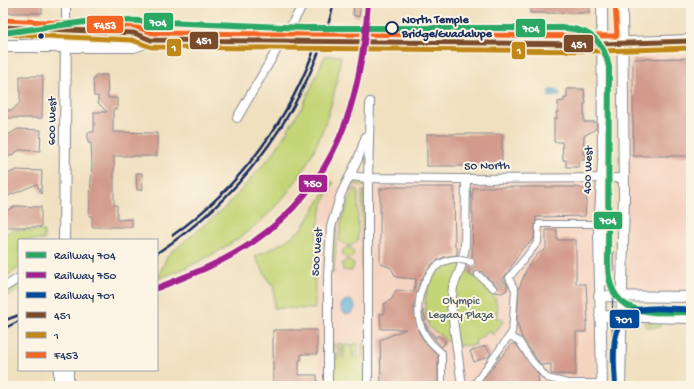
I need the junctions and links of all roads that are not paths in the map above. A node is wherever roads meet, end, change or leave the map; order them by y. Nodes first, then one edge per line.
1 (66, 3) edge
2 (304, 3) edge
3 (602, 3) edge
4 (622, 3) edge
5 (3, 27) edge
6 (66, 30) junction
7 (151, 40) junction
8 (691, 41) edge
9 (624, 43) junction
10 (602, 44) junction
11 (3, 46) edge
12 (66, 46) junction
13 (370, 102) dead end
14 (237, 118) dead end
15 (369, 128) junction
16 (350, 176) junction
17 (368, 178) junction
18 (602, 178) junction
19 (624, 178) junction
20 (466, 179) junction
21 (594, 224) dead end
22 (64, 239) edge
23 (471, 262) dead end
24 (478, 275) tunnel mouth
25 (18, 279) edge
26 (3, 288) edge
27 (493, 288) dead end
28 (415, 291) dead end
29 (422, 291) junction
30 (599, 296) junction
31 (622, 296) junction
32 (691, 296) edge
33 (600, 316) junction
34 (622, 317) junction
35 (691, 318) edge
36 (509, 336) junction
37 (59, 371) edge
38 (68, 371) edge
39 (602, 384) edge
40 (474, 385) edge
41 (59, 386) edge
42 (68, 386) edge
43 (328, 386) edge
44 (368, 386) edge
45 (442, 386) edge
46 (462, 386) edge
47 (620, 386) edge

1 - 6 street, 600 West
2 - 14 street
3 - 10 street, 400 West
4 - 9 street
5 - 6 main road
6 - 7 main road
6 - 12 street, 600 West
7 - 10 main road, bridge
7 - 12 main road
8 - 9 main road
9 - 10 main road
9 - 19 street
10 - 18 street, 400 West
11 - 12 main road
12 - 22 street, 600 West
13 - 15 street, 500 West
15 - 16 street, 500 West
15 - 17 street, 500 West
16 - 17 street, 50 North
16 - 43 street, 500 West
17 - 20 street, 50 North
17 - 44 street, 500 West
18 - 19 street, 50 North
18 - 20 street, 50 North
18 - 30 street, 400 West
19 - 31 street
20 - 46 street
21 - 36 street
23 - 29 street, bridge
24 - 27 street
25 - 26 street
28 - 29 street
29 - 45 street
30 - 31 street
30 - 33 street, 400 West
31 - 32 street
31 - 34 street
33 - 34 street
33 - 39 street, 400 West
34 - 35 street
34 - 47 street
36 - 39 street
36 - 40 street
37 - 41 street
38 - 42 street

